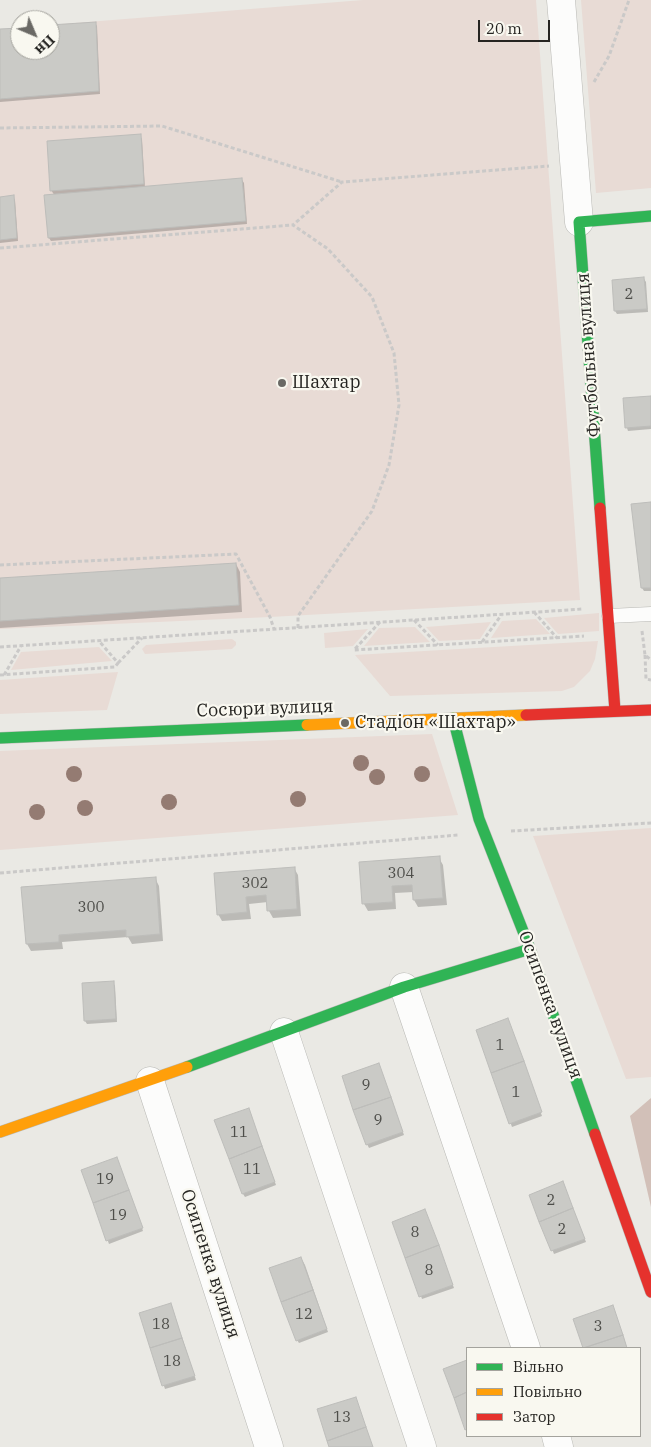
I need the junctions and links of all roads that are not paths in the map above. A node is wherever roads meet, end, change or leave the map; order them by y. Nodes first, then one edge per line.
1 (562, 0) edge
2 (651, 216) edge
3 (579, 222) junction
4 (609, 611) junction
5 (646, 614) edge
6 (651, 710) edge
7 (615, 711) junction
8 (453, 718) junction
9 (0, 738) edge
10 (530, 948) junction
11 (404, 987) junction
12 (284, 1032) junction
13 (150, 1081) junction
14 (0, 1132) edge
15 (651, 1292) edge
16 (526, 1347) edge
17 (269, 1447) edge
18 (422, 1447) edge

1 - 3 street, Футбольна вулиця
2 - 3 main road
3 - 4 main road, Футбольна вулиця
4 - 5 lane
4 - 7 main road, Футбольна вулиця
6 - 7 main road, Сосюри вулиця
7 - 8 main road, Сосюри вулиця
8 - 9 main road, Сосюри вулиця
8 - 10 main road, Осипенка вулиця
10 - 11 main road
10 - 15 main road, Осипенка вулиця
11 - 12 main road
11 - 16 street
12 - 13 main road
12 - 18 street
13 - 14 main road
13 - 17 street, Осипенка вулиця

